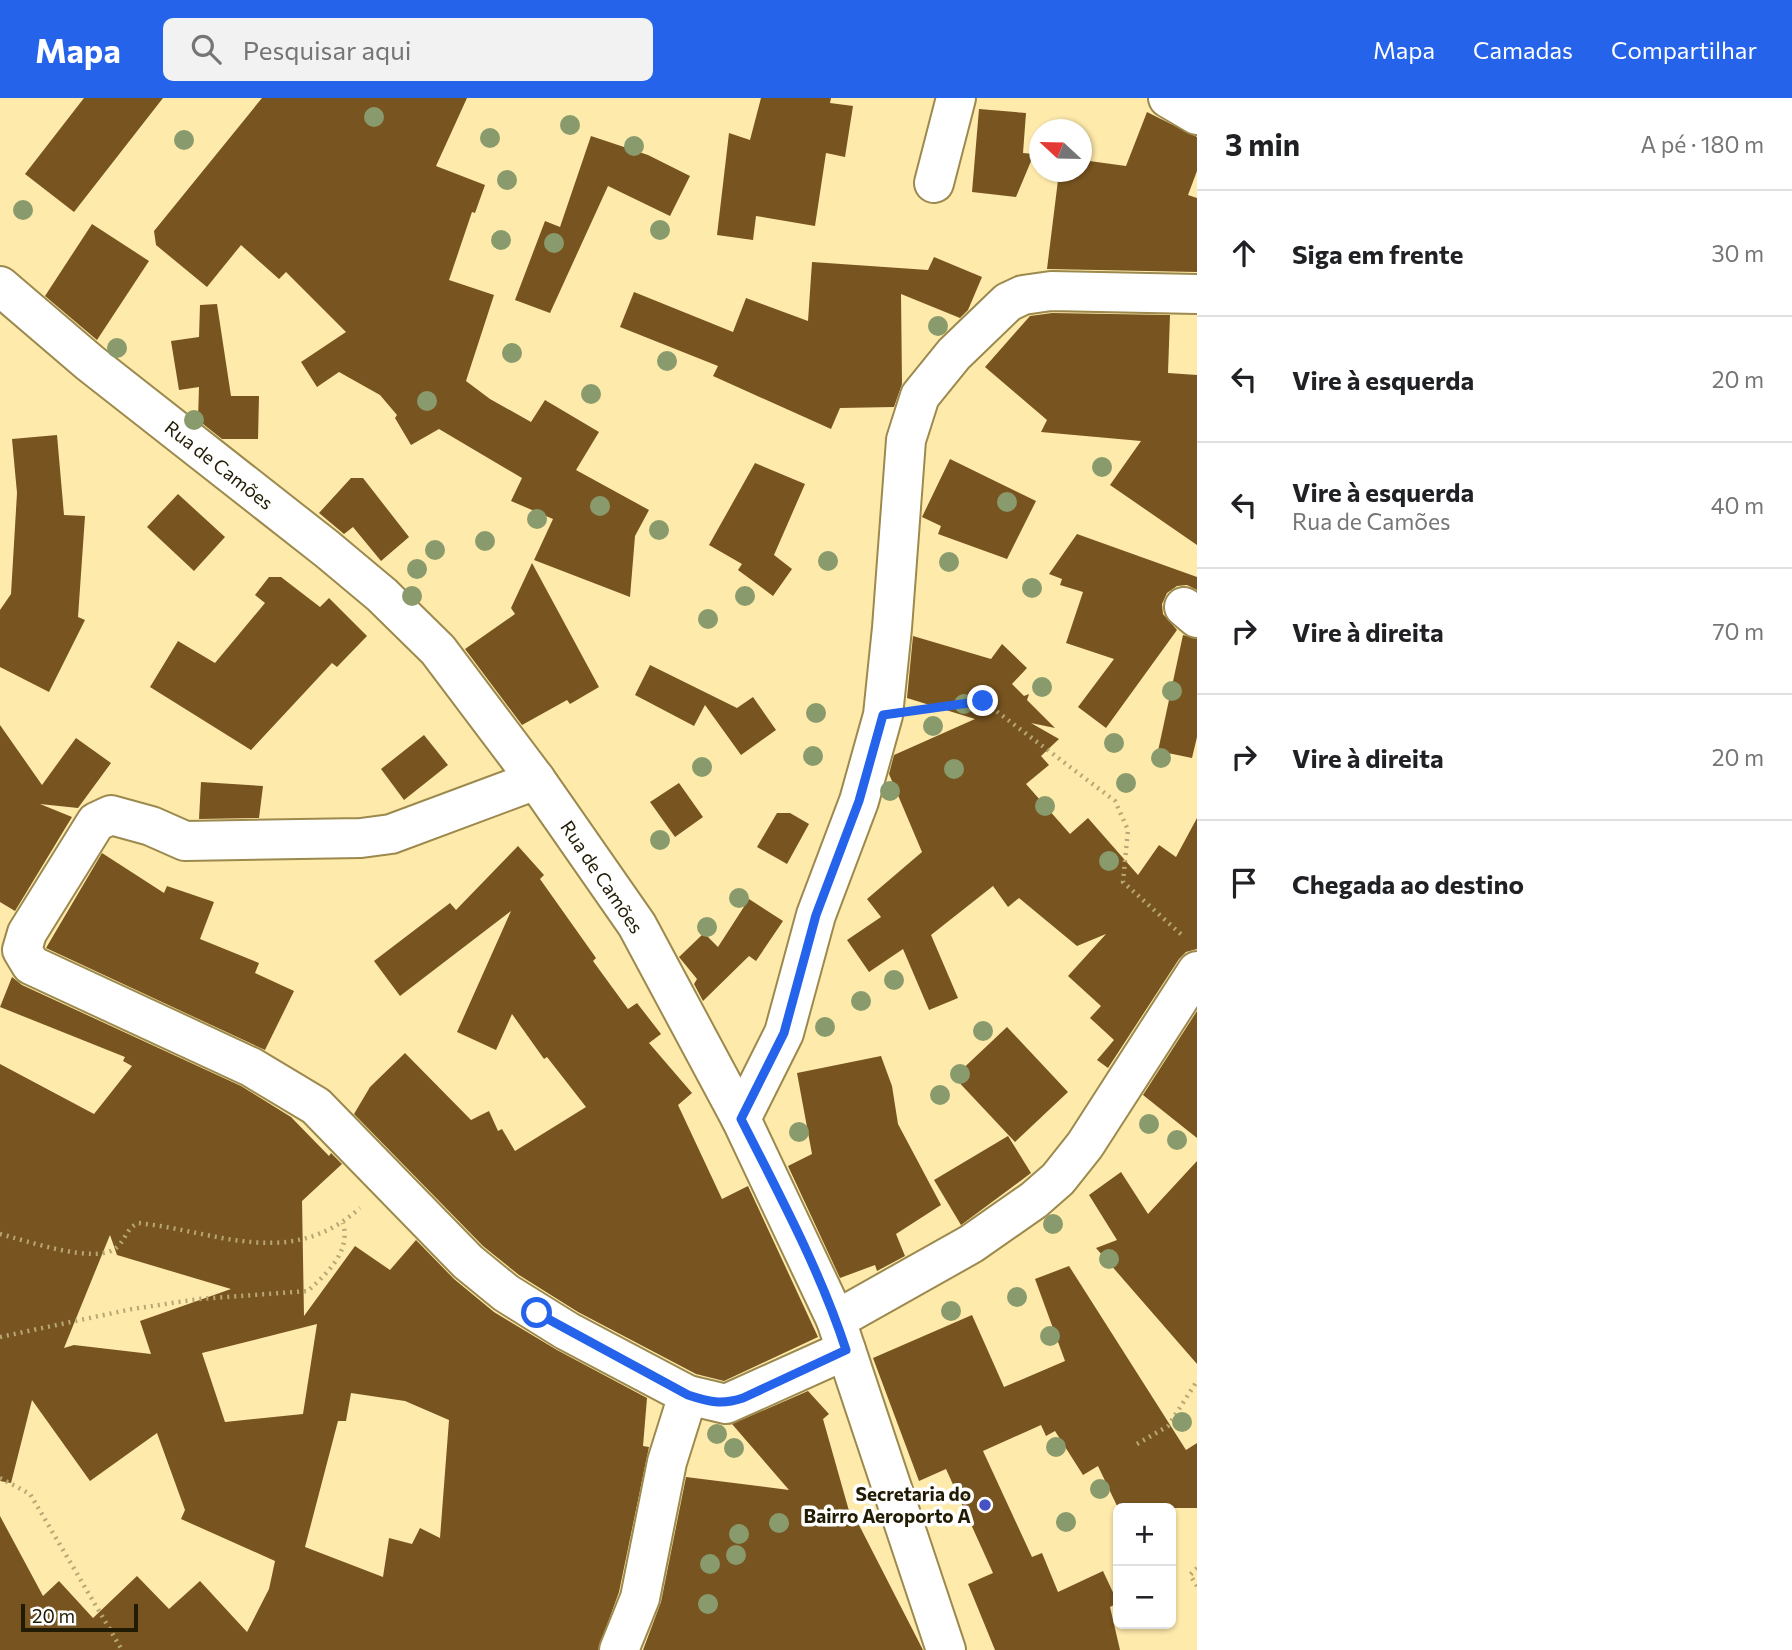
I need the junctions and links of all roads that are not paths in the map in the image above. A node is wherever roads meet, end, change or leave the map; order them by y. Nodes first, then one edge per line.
1 (956, 98) edge
2 (1168, 98) edge
3 (1197, 115) edge
4 (934, 183) dead end
5 (0, 286) edge
6 (1197, 294) edge
7 (536, 780) junction
8 (1192, 956) edge
9 (741, 1119) junction
10 (841, 1335) junction
11 (688, 1395) junction
12 (619, 1650) edge
13 (946, 1650) edge

1 - 4 street
2 - 3 street
5 - 7 street, Rua de Camões
6 - 9 street
7 - 9 street, Rua de Camões
7 - 11 street
8 - 10 street
9 - 10 street, Rua de Camões
10 - 11 street
10 - 13 street, Rua de Camões
11 - 12 street

